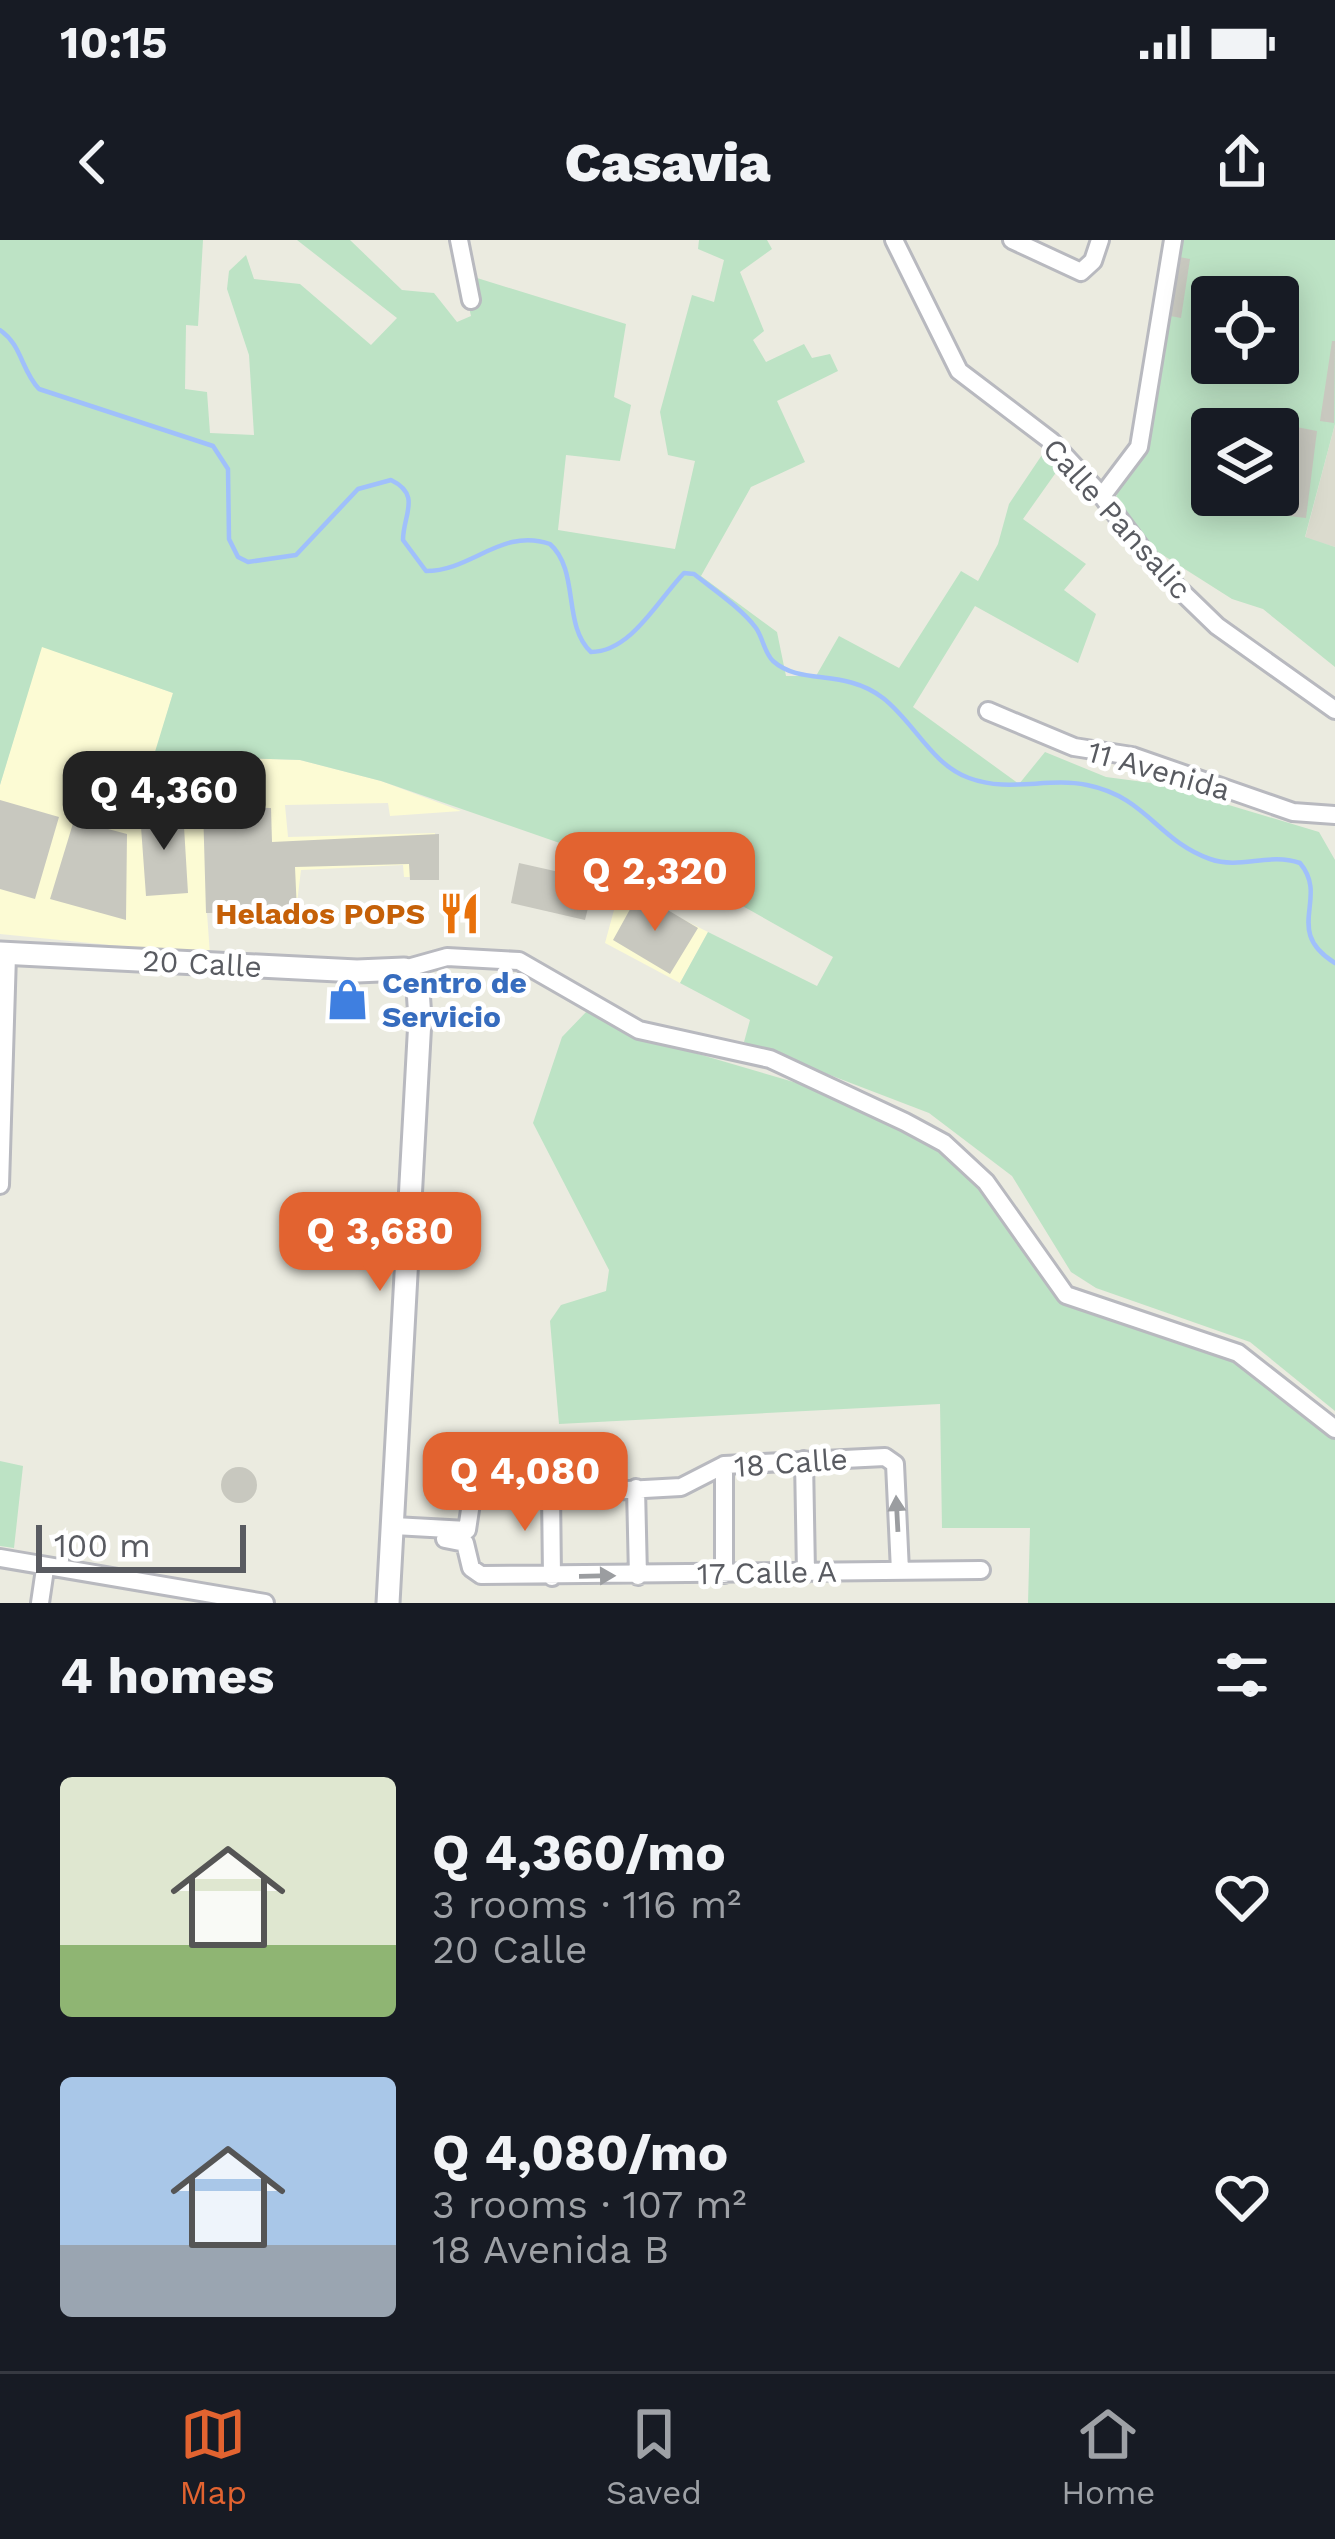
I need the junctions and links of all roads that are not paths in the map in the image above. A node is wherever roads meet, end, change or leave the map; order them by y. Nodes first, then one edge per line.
1 (459, 240) edge
2 (1012, 240) edge
3 (1100, 240) edge
4 (1173, 240) edge
5 (901, 243) edge
6 (471, 300) dead end
7 (1102, 496) junction
8 (1335, 710) edge
9 (988, 711) dead end
10 (1335, 815) edge
11 (3, 954) edge
12 (404, 969) junction
13 (0, 1185) edge
14 (1335, 1429) edge
15 (804, 1460) junction
16 (724, 1465) junction
17 (636, 1489) junction
18 (550, 1490) junction
19 (480, 1498) junction
20 (394, 1531) junction
21 (0, 1558) edge
22 (45, 1569) junction
23 (981, 1570) dead end
24 (900, 1571) junction
25 (806, 1573) junction
26 (724, 1574) junction
27 (481, 1575) junction
28 (638, 1576) junction
29 (552, 1577) junction
30 (182, 1597) edge
31 (40, 1603) edge
32 (265, 1603) edge
33 (388, 1603) edge

1 - 6 street
2 - 3 street
4 - 7 street
5 - 7 street, Calle Pansalic
7 - 8 street, Calle Pansalic
9 - 10 street, 11 Avenida
11 - 12 street, 20 Calle
11 - 13 street
12 - 14 street
12 - 20 street
15 - 16 street, 18 Calle
24 -> 15 street, 18 Calle
15 - 25 street
16 - 17 street, 18 Calle
16 - 26 street
17 - 18 street, 18 Calle
17 - 28 street
18 - 19 street, 18 Calle
18 - 29 street
19 - 20 street
19 - 27 street
20 - 27 street
20 - 33 street
21 - 22 street
22 - 30 street
22 - 31 street
23 - 24 street, 17 Calle A
24 - 25 street, 17 Calle A
25 - 26 street, 17 Calle A
26 - 28 street, 17 Calle A
27 - 29 street, 17 Calle A
29 -> 28 street, 17 Calle A
30 - 32 street

